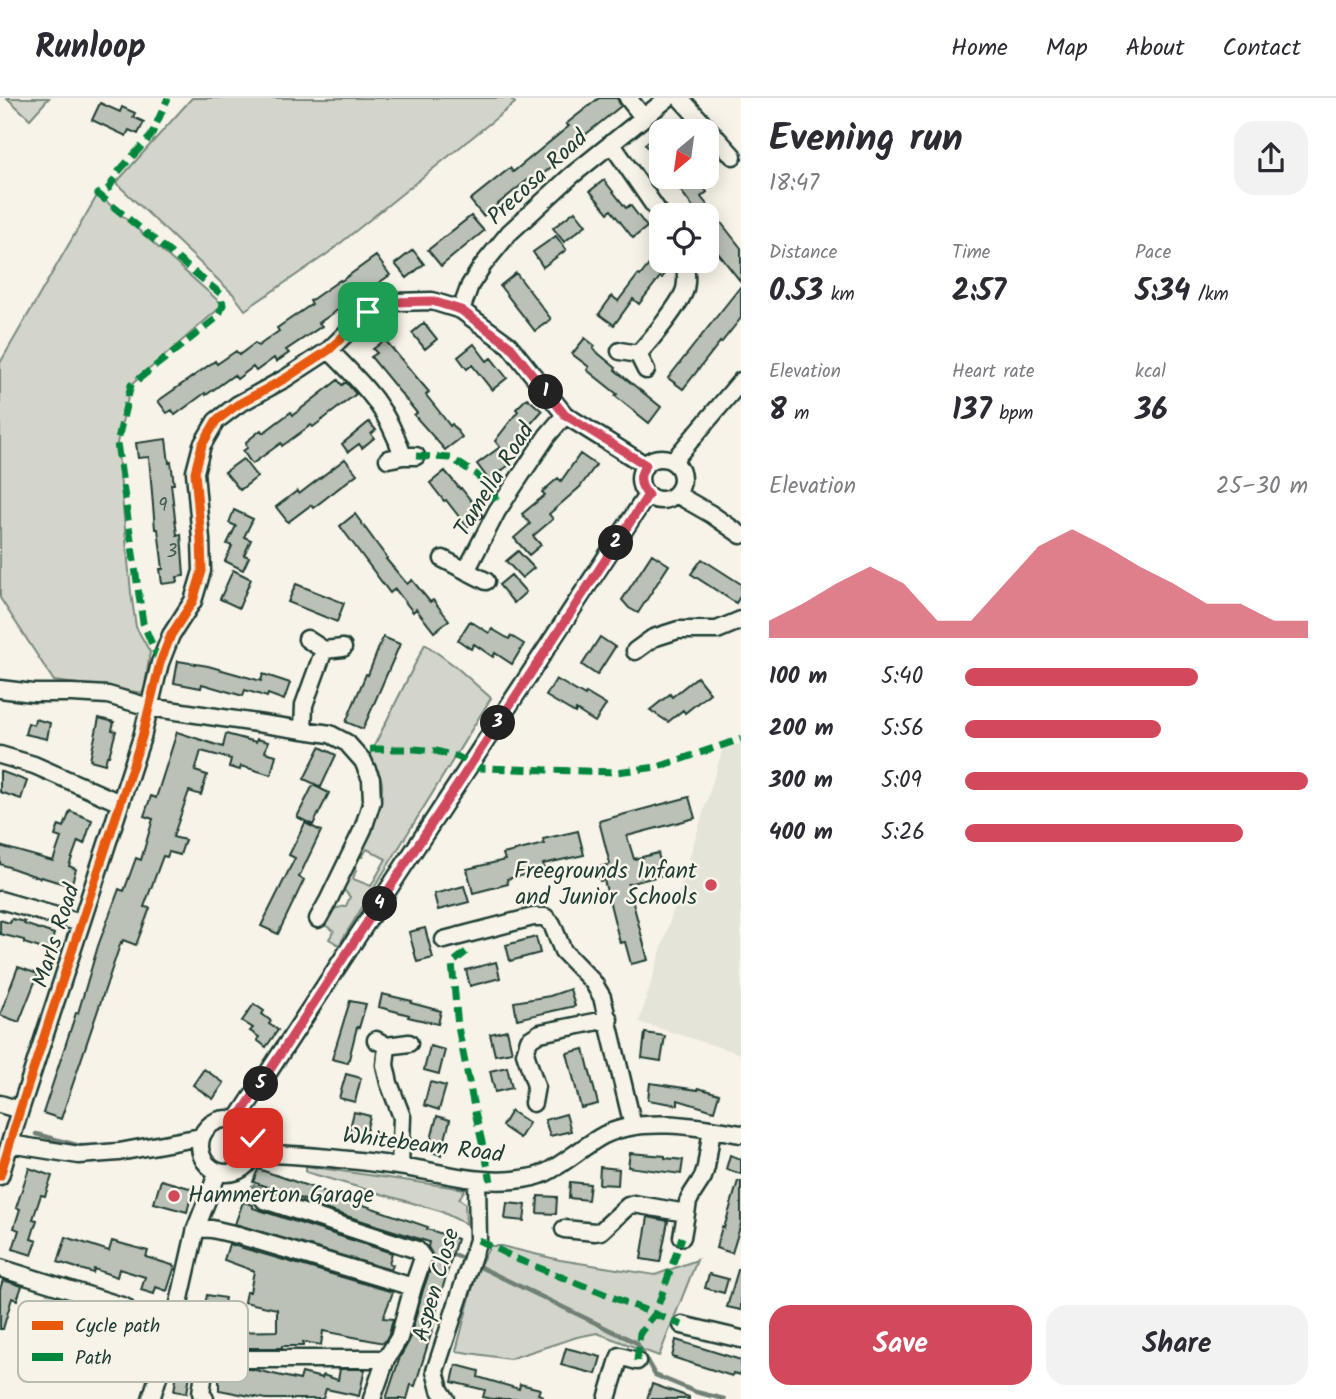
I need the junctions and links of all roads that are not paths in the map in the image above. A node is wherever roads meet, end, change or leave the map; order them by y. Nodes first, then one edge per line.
1 (628, 98) edge
2 (668, 98) edge
3 (680, 98) edge
4 (643, 117) junction
5 (611, 143) junction
6 (733, 156) dead end
7 (652, 203) edge
8 (686, 273) edge
9 (461, 310) junction
10 (329, 350) junction
11 (620, 351) dead end
12 (638, 355) junction
13 (646, 370) dead end
14 (741, 381) edge
15 (565, 415) junction
16 (402, 457) dead end
17 (673, 461) junction
18 (646, 465) junction
19 (676, 494) junction
20 (648, 495) junction
21 (741, 535) edge
22 (443, 559) dead end
23 (466, 571) junction
24 (486, 581) dead end
25 (741, 620) edge
26 (307, 639) dead end
27 (343, 648) dead end
28 (324, 650) junction
29 (635, 651) dead end
30 (0, 689) edge
31 (149, 707) junction
32 (303, 729) junction
33 (0, 754) edge
34 (120, 803) junction
35 (0, 900) edge
36 (318, 919) dead end
37 (81, 923) junction
38 (466, 952) dead end
39 (609, 1019) junction
40 (409, 1043) dead end
41 (533, 1103) dead end
42 (0, 1104) edge
43 (20, 1110) junction
44 (237, 1120) junction
45 (633, 1126) junction
46 (712, 1129) junction
47 (741, 1134) edge
48 (201, 1137) junction
49 (10, 1144) junction
50 (254, 1153) junction
51 (400, 1166) junction
52 (218, 1172) junction
53 (0, 1176) edge
54 (477, 1180) junction
55 (264, 1200) dead end
56 (686, 1213) junction
57 (196, 1228) junction
58 (564, 1229) dead end
59 (682, 1237) dead end
60 (0, 1268) edge
61 (413, 1287) junction
62 (106, 1301) edge
63 (178, 1301) edge
64 (682, 1325) dead end
65 (741, 1339) edge
66 (248, 1359) edge
67 (386, 1359) junction
68 (637, 1361) dead end
69 (156, 1382) edge
70 (203, 1382) edge
71 (151, 1399) edge
72 (205, 1399) edge
73 (372, 1399) edge
74 (446, 1399) edge
75 (607, 1399) edge

1 - 4 street
2 - 4 street, Precosa Road
3 - 6 street
4 - 5 street, Precosa Road
5 - 7 street
5 - 9 street, Precosa Road
8 - 12 street
9 - 10 street, Marls Road
9 - 15 street
10 - 16 street
10 - 31 street, Marls Road
11 - 12 street
12 - 13 street
14 - 17 street
15 - 18 street
15 - 23 street, Tamella Road
17 - 18 street
17 - 19 street
18 - 20 street
19 - 20 street
19 - 21 street
20 - 44 street
22 - 23 street, Tamella Road
23 - 24 street, Tamella Road
25 - 29 street
26 - 28 street
27 - 28 street
28 - 32 street
30 - 31 street
31 - 32 street
31 - 34 street, Marls Road
32 - 36 street
33 - 34 street
34 - 37 street, Marls Road
35 - 37 street
37 - 43 street, Marls Road
38 - 39 street
39 - 41 street
39 - 45 street
40 - 51 street
42 - 43 street
43 - 49 street, Marls Road
44 - 48 street
44 - 50 street
45 - 46 street, Whitebeam Road
45 - 54 street, Whitebeam Road
46 - 47 street, Whitebeam Road
46 - 56 street
48 - 49 street
48 - 52 street
49 - 53 street, Marls Road
50 - 51 street, Whitebeam Road
50 - 52 street
51 - 54 street, Whitebeam Road
52 - 57 street
54 - 74 street, Aspen Close
55 - 61 street
56 - 58 street
56 - 59 street
57 - 61 street
57 - 63 street
60 - 62 street
61 - 67 street
64 - 65 street
66 - 67 street
67 - 73 street
68 - 75 street
69 - 71 street
70 - 72 street

